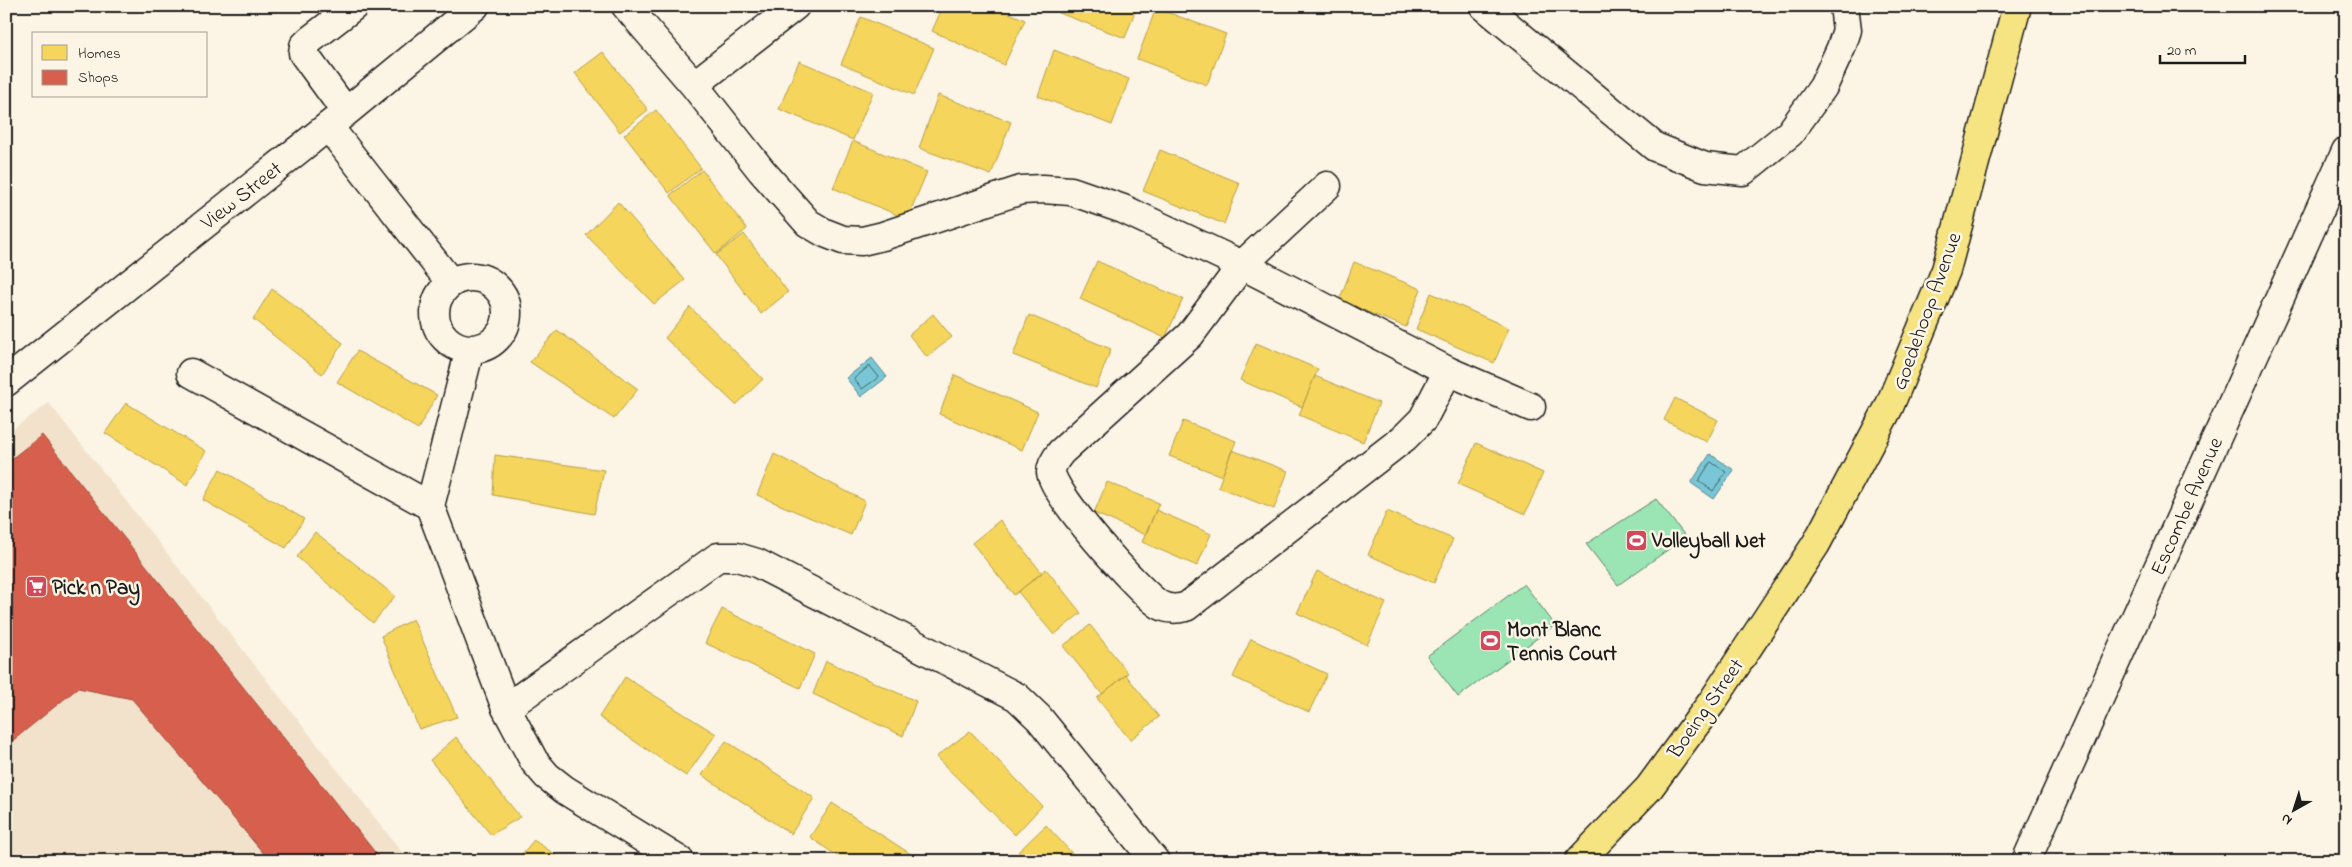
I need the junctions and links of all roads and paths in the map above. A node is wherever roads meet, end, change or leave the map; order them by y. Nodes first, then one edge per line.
1 (354, 6) edge
2 (475, 6) edge
3 (626, 6) edge
4 (794, 6) edge
5 (1484, 6) edge
6 (1844, 6) edge
7 (2017, 6) edge
8 (694, 85) junction
9 (337, 119) junction
10 (2346, 152) edge
11 (1328, 186) dead end
12 (1242, 265) junction
13 (451, 283) junction
14 (470, 349) junction
15 (1448, 371) junction
16 (191, 373) dead end
17 (6, 382) edge
18 (1531, 407) dead end
19 (430, 506) junction
20 (1816, 544) joint
21 (506, 708) junction
22 (680, 861) edge
23 (1155, 861) edge
24 (1579, 861) edge
25 (2026, 861) edge

1 - 9 street
2 - 9 street, View Street
3 - 8 street
4 - 8 street
5 - 6 street
7 - 20 main road, Goedehoop Avenue
8 - 12 street
9 - 13 street
9 - 17 street, View Street
10 - 25 street, Escombe Avenue
11 - 12 street
12 - 15 street
12 - 15 street
13 - 14 street
13 - 14 street
14 - 19 street
15 - 18 street
16 - 19 street
19 - 21 street
20 - 24 main road, Boeing Street
21 - 22 street
21 - 23 street

